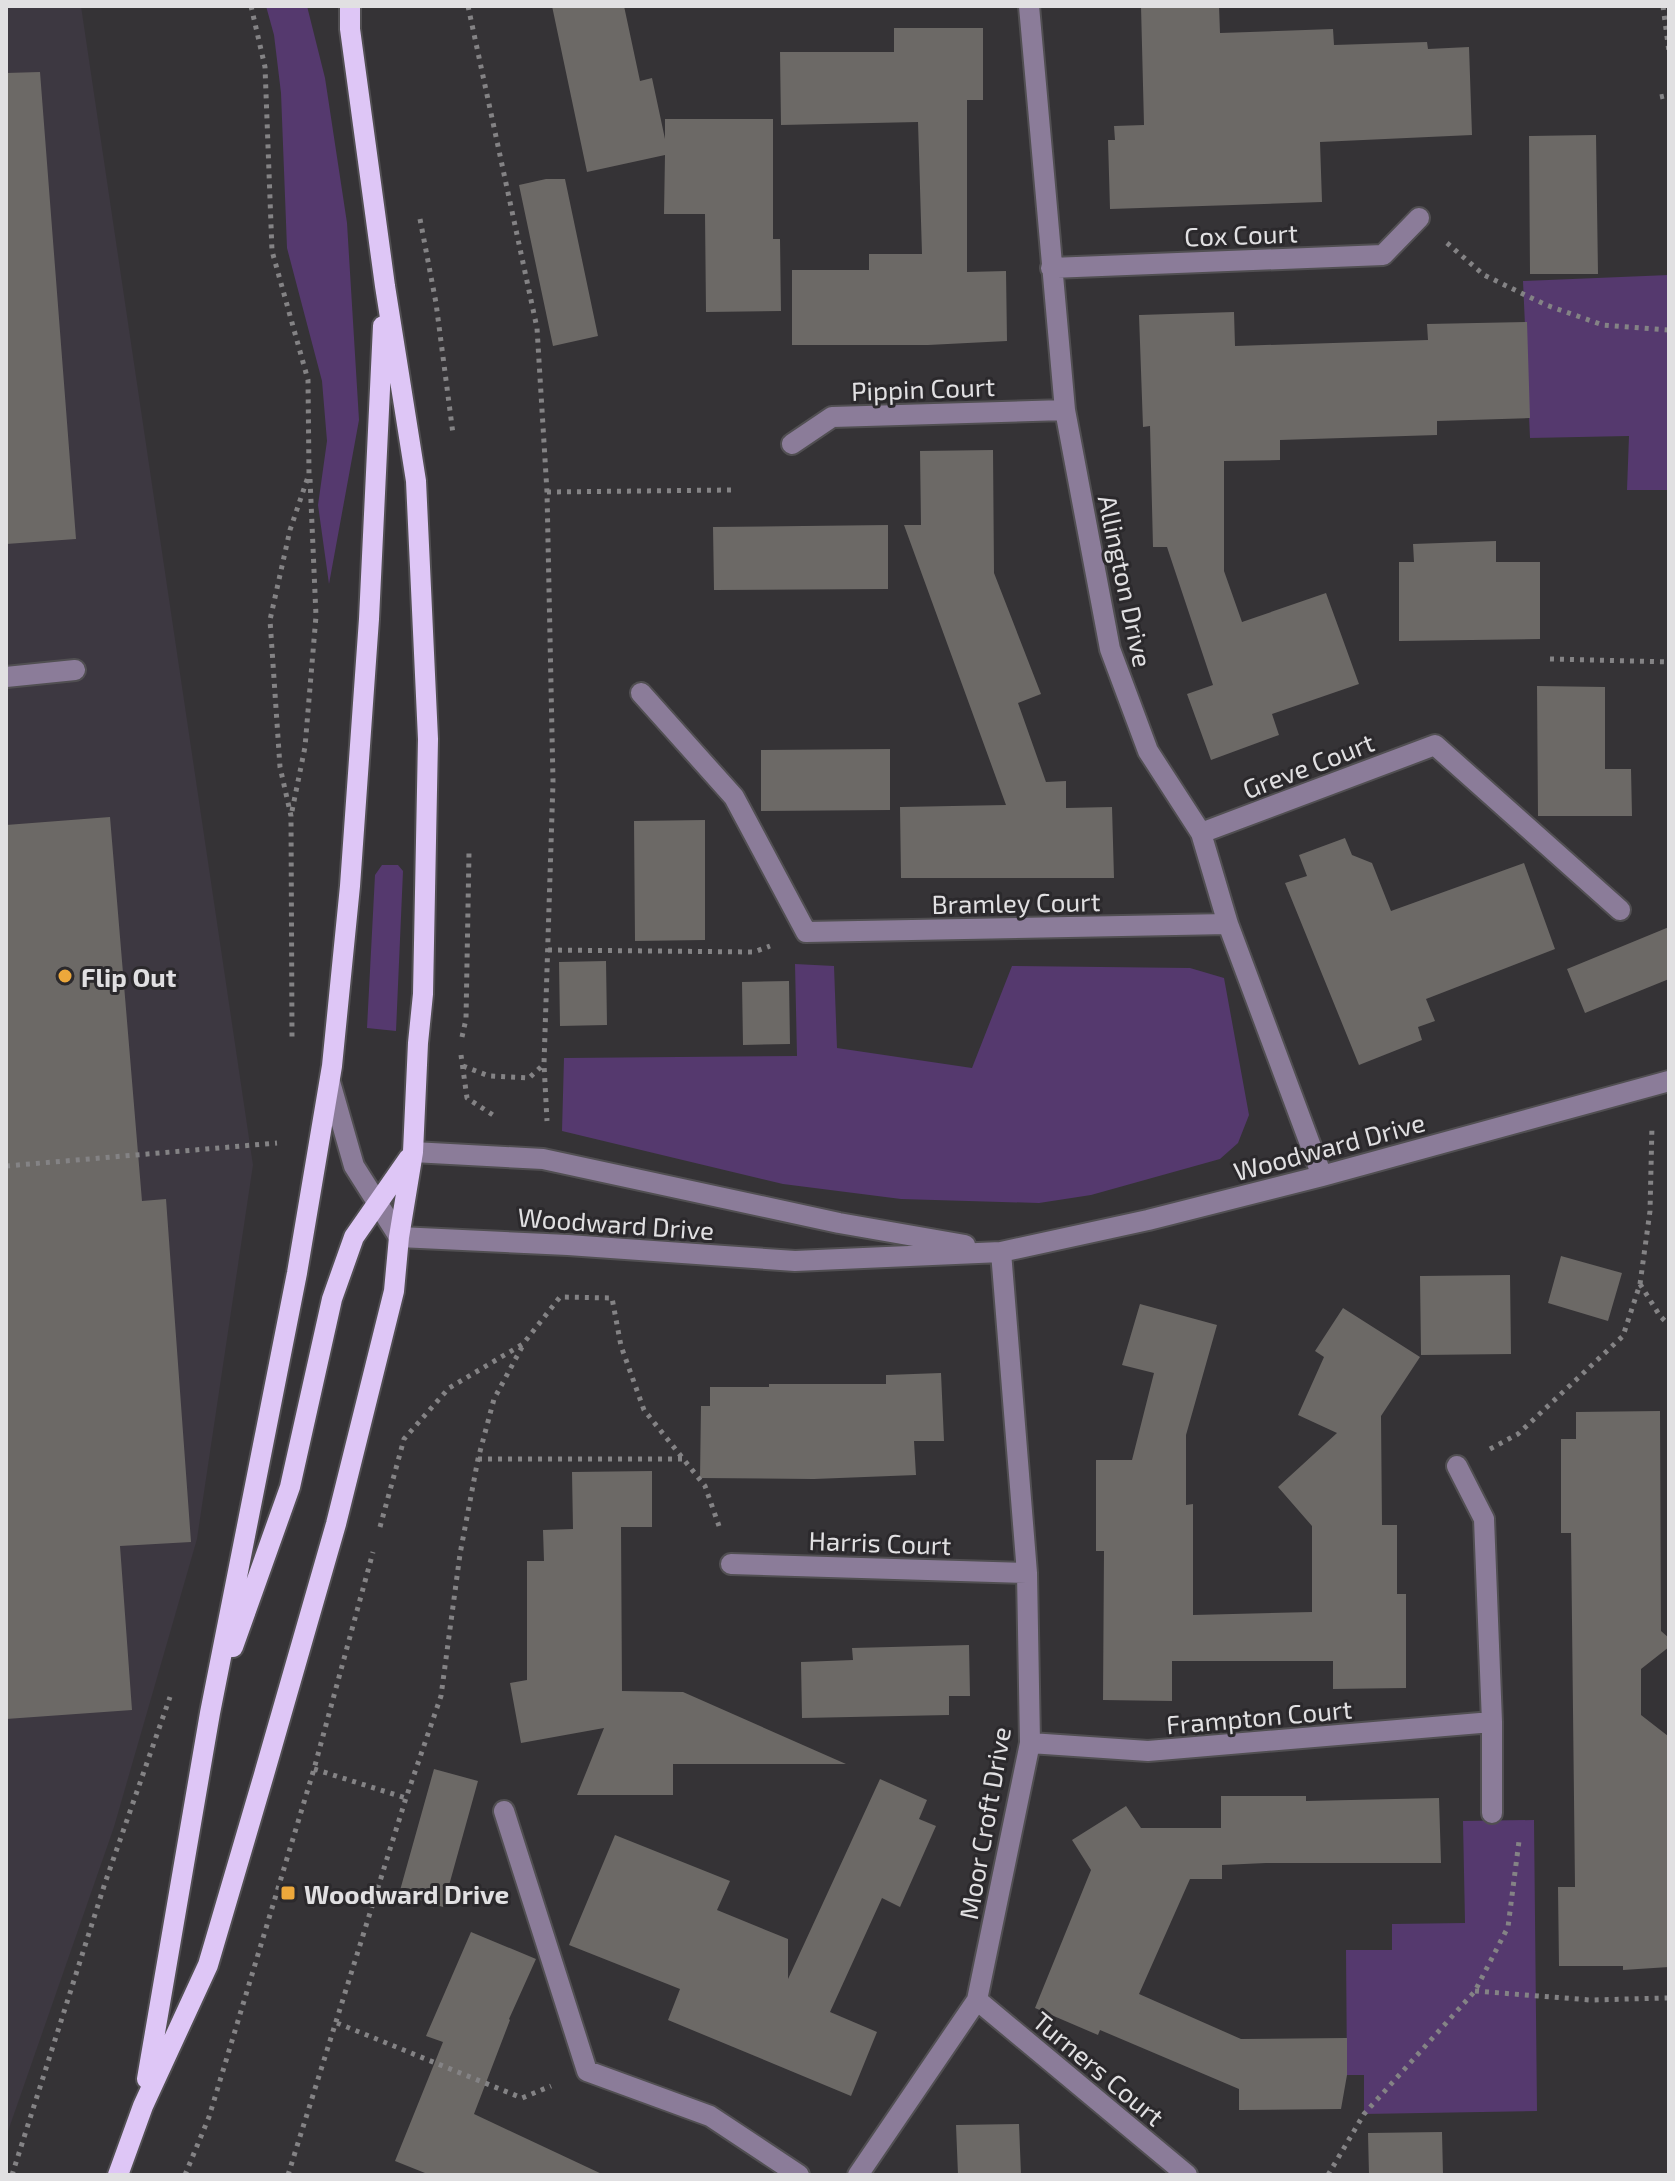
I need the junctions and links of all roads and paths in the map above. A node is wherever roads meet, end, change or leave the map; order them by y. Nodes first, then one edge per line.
1 (251, 6) edge
2 (340, 6) edge
3 (350, 6) edge
4 (468, 6) edge
5 (1029, 6) edge
6 (1663, 6) edge
7 (350, 29) junction
8 (1669, 52) edge
9 (1669, 95) edge
10 (1660, 97) dead end
11 (1419, 218) joint
12 (1051, 268) junction
13 (385, 286) junction
14 (1669, 330) edge
15 (1065, 410) junction
16 (792, 444) dead end
17 (309, 474) junction
18 (731, 490) dead end
19 (547, 492) junction
20 (1550, 659) dead end
21 (1669, 662) edge
22 (75, 670) dead end
23 (6, 677) edge
24 (641, 693) dead end
25 (291, 816) junction
26 (1201, 833) junction
27 (1620, 910) dead end
28 (1228, 924) junction
29 (806, 932) junction
30 (548, 950) junction
31 (292, 1047) dead end
32 (460, 1047) dead end
33 (544, 1064) junction
34 (462, 1066) junction
35 (330, 1082) junction
36 (1661, 1083) edge
37 (507, 1120) dead end
38 (280, 1130) dead end
39 (548, 1133) dead end
40 (413, 1152) junction
41 (6, 1166) edge
42 (1322, 1176) junction
43 (378, 1204) junction
44 (399, 1237) junction
45 (1001, 1252) junction
46 (1640, 1284) junction
47 (1669, 1325) edge
48 (523, 1344) junction
49 (478, 1459) junction
50 (684, 1459) junction
51 (1457, 1466) joint
52 (380, 1529) dead end
53 (375, 1544) dead end
54 (731, 1564) joint
55 (1027, 1573) junction
56 (170, 1697) dead end
57 (210, 1713) junction
58 (1492, 1722) junction
59 (1030, 1743) junction
60 (314, 1769) junction
61 (406, 1798) junction
62 (504, 1811) dead end
63 (1492, 1813) dead end
64 (1519, 1830) dead end
65 (1475, 1991) junction
66 (1669, 1998) edge
67 (977, 2000) junction
68 (337, 2023) junction
69 (587, 2071) junction
70 (143, 2106) junction
71 (12, 2175) edge
72 (118, 2175) edge
73 (185, 2175) edge
74 (288, 2175) edge
75 (799, 2175) edge
76 (858, 2175) edge
77 (1187, 2175) edge
78 (1328, 2175) edge

1 - 17 path
2 - 7 main road
3 - 7 main road
4 - 19 path
5 - 12 street, Allington Drive
6 - 8 path
7 - 13 main road
9 - 10 path
11 - 12 street, Cox Court
11 - 14 path
12 - 15 street, Allington Drive
13 - 35 main road
13 - 40 main road
15 - 16 street, Pippin Court
15 - 26 street, Allington Drive
17 - 25 path
17 - 25 path
18 - 19 path
19 - 30 path
20 - 21 path
22 - 23 street
24 - 29 street
25 - 31 path
26 - 27 street, Greve Court
26 - 28 street, Allington Drive
28 - 29 street, Bramley Court
28 - 42 street, Allington Drive
29 - 30 path
30 - 33 path
32 - 34 path
33 - 34 path
33 - 39 path
34 - 37 path
35 - 43 street
35 - 57 main road
36 - 42 street, Woodward Drive
36 - 46 path
38 - 41 path
40 - 43 main road
40 - 44 main road
40 - 45 street, Woodward Drive
42 - 45 street, Woodward Drive
43 - 44 street
43 - 57 main road
44 - 45 street, Woodward Drive
44 - 70 main road
45 - 55 street, Moor Croft Drive
46 - 47 path
46 - 51 path
48 - 49 path
48 - 50 path
48 - 52 path
49 - 50 path
49 - 61 path
50 - 54 path
51 - 58 street
53 - 60 path
54 - 55 street, Harris Court
55 - 59 street, Moor Croft Drive
56 - 71 path
57 - 70 main road
58 - 59 street, Frampton Court
58 - 63 street
59 - 67 street, Moor Croft Drive
60 - 61 path
60 - 73 path
61 - 68 path
62 - 69 street
64 - 65 path
65 - 66 path
65 - 78 path
67 - 76 street, Moor Croft Drive
67 - 77 street, Turners Court
68 - 69 path
68 - 74 path
69 - 75 street
70 - 72 main road

